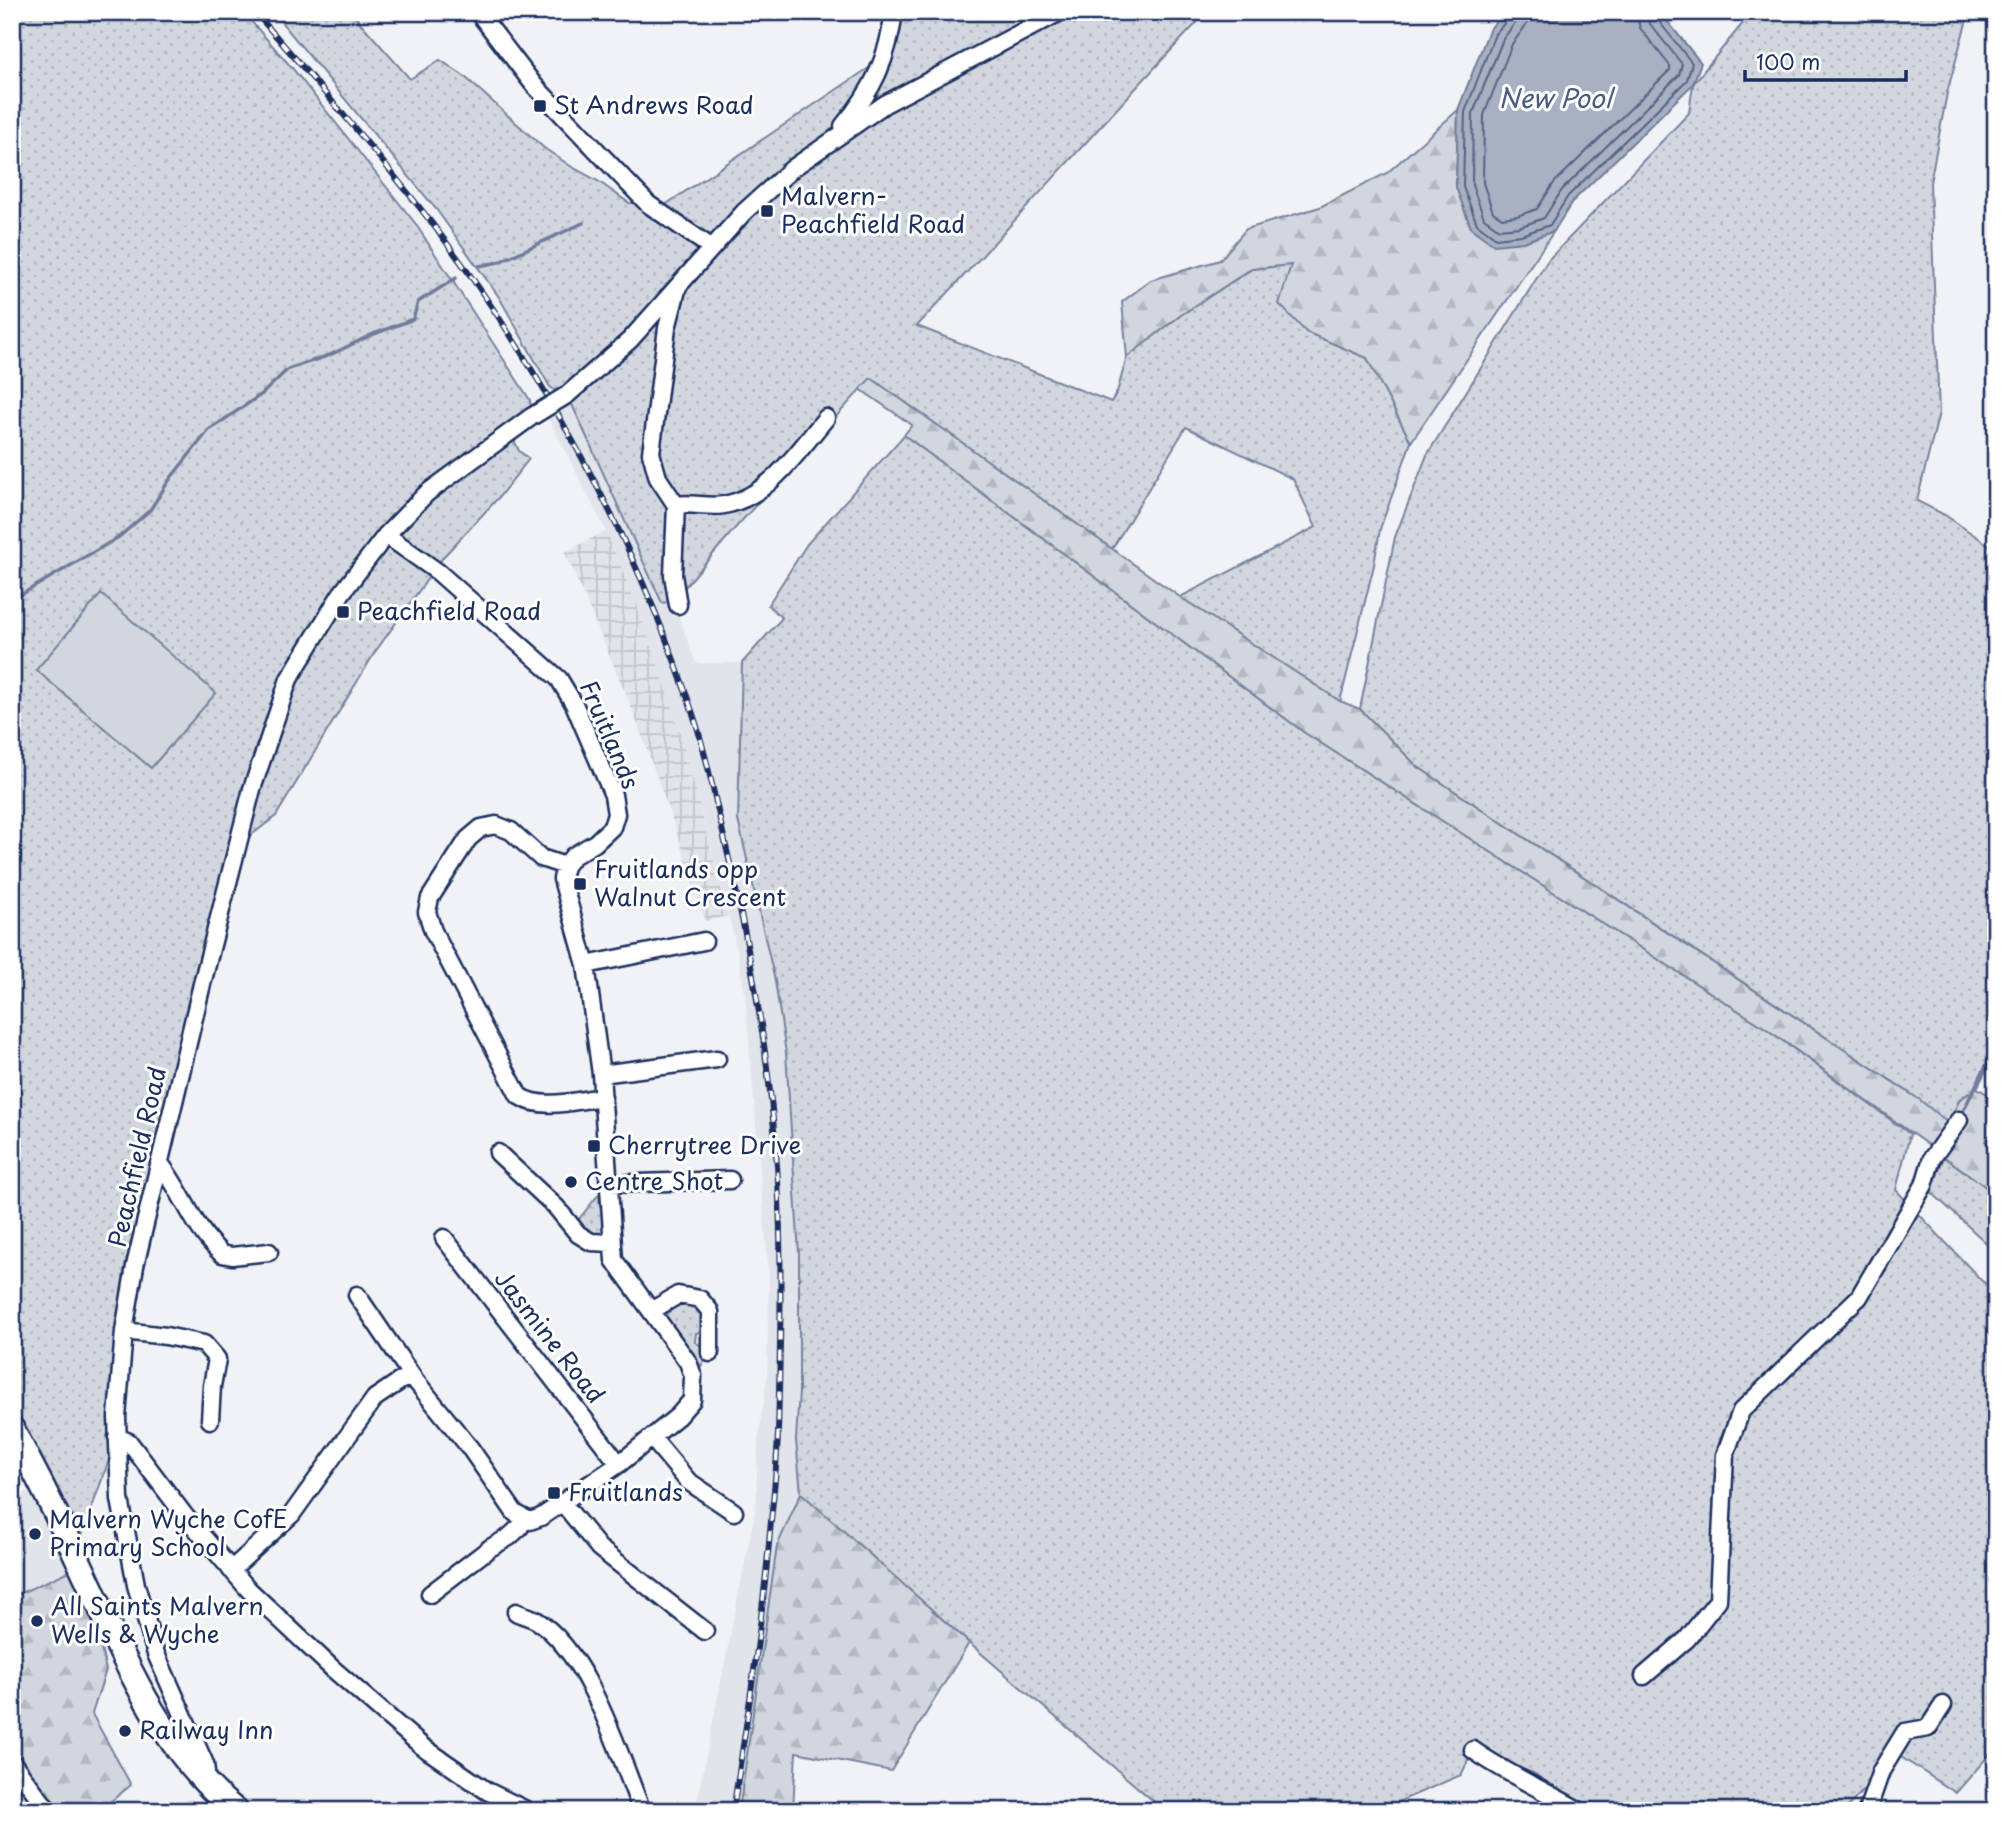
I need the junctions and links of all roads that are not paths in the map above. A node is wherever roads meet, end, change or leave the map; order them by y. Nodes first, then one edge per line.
1 (478, 12) edge
2 (894, 12) edge
3 (1060, 12) edge
4 (824, 145) junction
5 (712, 248) junction
6 (678, 288) junction
7 (826, 418) dead end
8 (676, 505) junction
9 (386, 535) junction
10 (678, 605) dead end
11 (565, 866) junction
12 (704, 941) dead end
13 (586, 965) junction
14 (717, 1059) dead end
15 (601, 1074) junction
16 (603, 1097) junction
17 (1959, 1121) dead end
18 (498, 1153) dead end
19 (159, 1162) junction
20 (730, 1180) dead end
21 (609, 1184) junction
22 (444, 1238) dead end
23 (612, 1243) junction
24 (269, 1252) dead end
25 (357, 1295) dead end
26 (651, 1311) junction
27 (124, 1331) junction
28 (707, 1343) dead end
29 (414, 1380) junction
30 (210, 1420) dead end
31 (12, 1429) edge
32 (117, 1437) junction
33 (653, 1438) junction
34 (619, 1464) junction
35 (562, 1502) junction
36 (734, 1512) dead end
37 (523, 1518) junction
38 (231, 1570) junction
39 (430, 1594) dead end
40 (516, 1612) dead end
41 (705, 1631) dead end
42 (1644, 1676) dead end
43 (1942, 1705) dead end
44 (1473, 1751) dead end
45 (12, 1762) edge
46 (202, 1779) junction
47 (49, 1811) edge
48 (236, 1811) edge
49 (528, 1811) edge
50 (639, 1811) edge
51 (1580, 1811) edge
52 (1867, 1811) edge

1 - 5 street
2 - 4 street
3 - 4 street, Peachfield Road
4 - 5 street, Peachfield Road
5 - 6 street, Peachfield Road
6 - 8 street, Peachfield Road
6 - 9 street, Peachfield Road, bridge
7 - 8 street
8 - 10 street
9 - 11 street, Fruitlands
9 - 19 street, Peachfield Road
11 - 13 street
11 - 16 street
12 - 13 street
13 - 15 street
14 - 15 street
15 - 16 street
16 - 21 street
17 - 42 street
18 - 23 street
19 - 24 street
19 - 27 street, Peachfield Road
20 - 21 street
21 - 23 street
22 - 34 street, Jasmine Road
23 - 26 street
25 - 29 street
26 - 28 street
26 - 33 street
27 - 30 street
27 - 32 street, Peachfield Road
29 - 37 street
29 - 38 street
31 - 46 highway
32 - 38 street
32 - 46 street, Peachfield Road
33 - 34 street
33 - 36 street
34 - 35 street
35 - 37 street
35 - 41 street
37 - 39 street
38 - 49 street
40 - 50 street
43 - 52 street
44 - 51 street
45 - 47 street
46 - 48 highway

